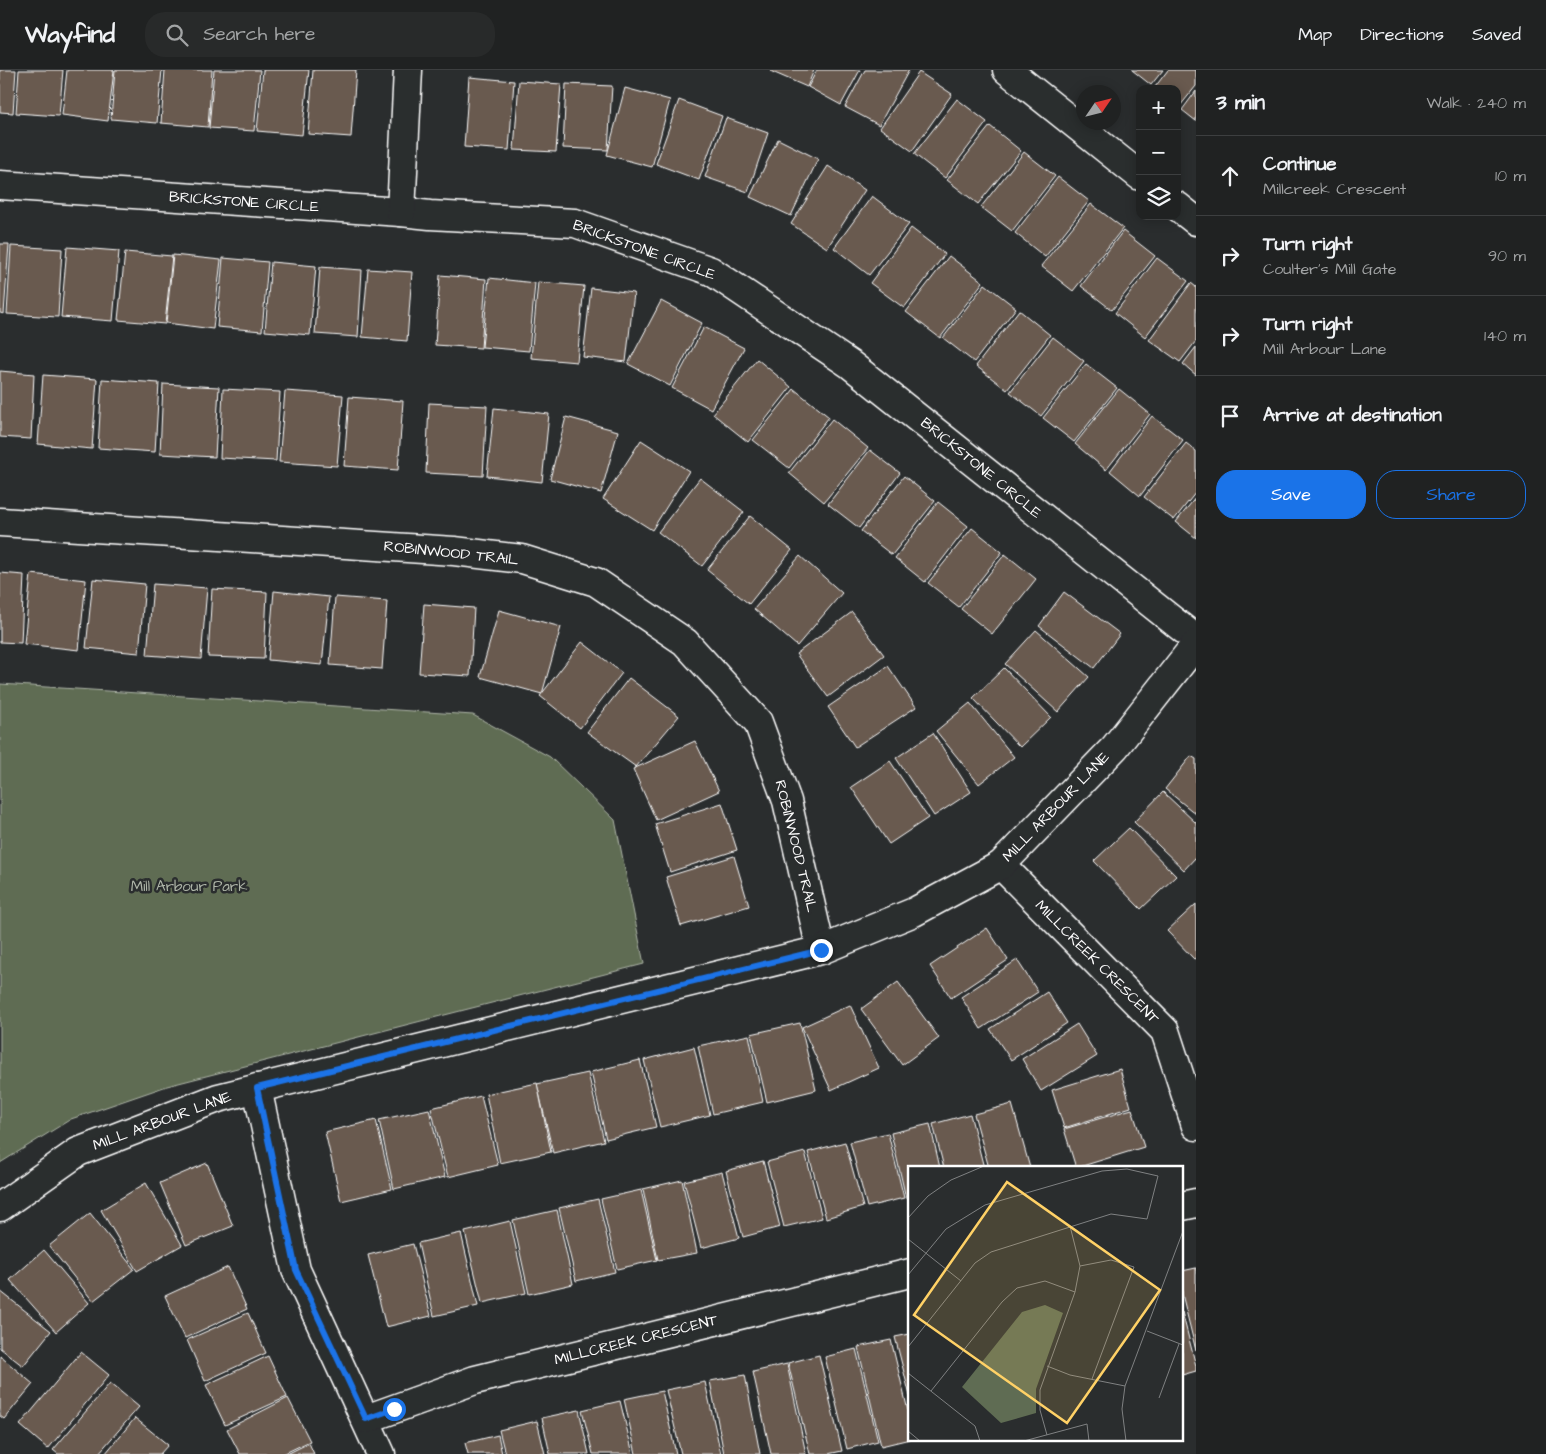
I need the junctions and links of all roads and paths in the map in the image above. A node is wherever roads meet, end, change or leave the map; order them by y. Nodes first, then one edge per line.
1 (408, 70) edge
2 (1007, 70) edge
3 (1139, 175) edge
4 (0, 185) edge
5 (1181, 209) edge
6 (400, 212) junction
7 (1196, 221) edge
8 (0, 522) edge
9 (1196, 639) edge
10 (1196, 644) edge
11 (1001, 865) junction
12 (821, 950) junction
13 (257, 1088) junction
14 (1196, 1126) edge
15 (0, 1207) edge
16 (908, 1273) edge
17 (366, 1419) junction
18 (381, 1454) edge

1 - 6 street
2 - 3 street
4 - 6 street, BRICKSTONE CIRCLE
5 - 7 street
6 - 9 street, BRICKSTONE CIRCLE
8 - 12 street, ROBINWOOD TRAIL
10 - 11 street, MILL ARBOUR LANE
11 - 12 street, MILL ARBOUR LANE
11 - 14 street, MILLCREEK CRESCENT
12 - 13 street, MILL ARBOUR LANE
13 - 15 street, MILL ARBOUR LANE
13 - 17 street
16 - 17 street, MILLCREEK CRESCENT
17 - 18 street

